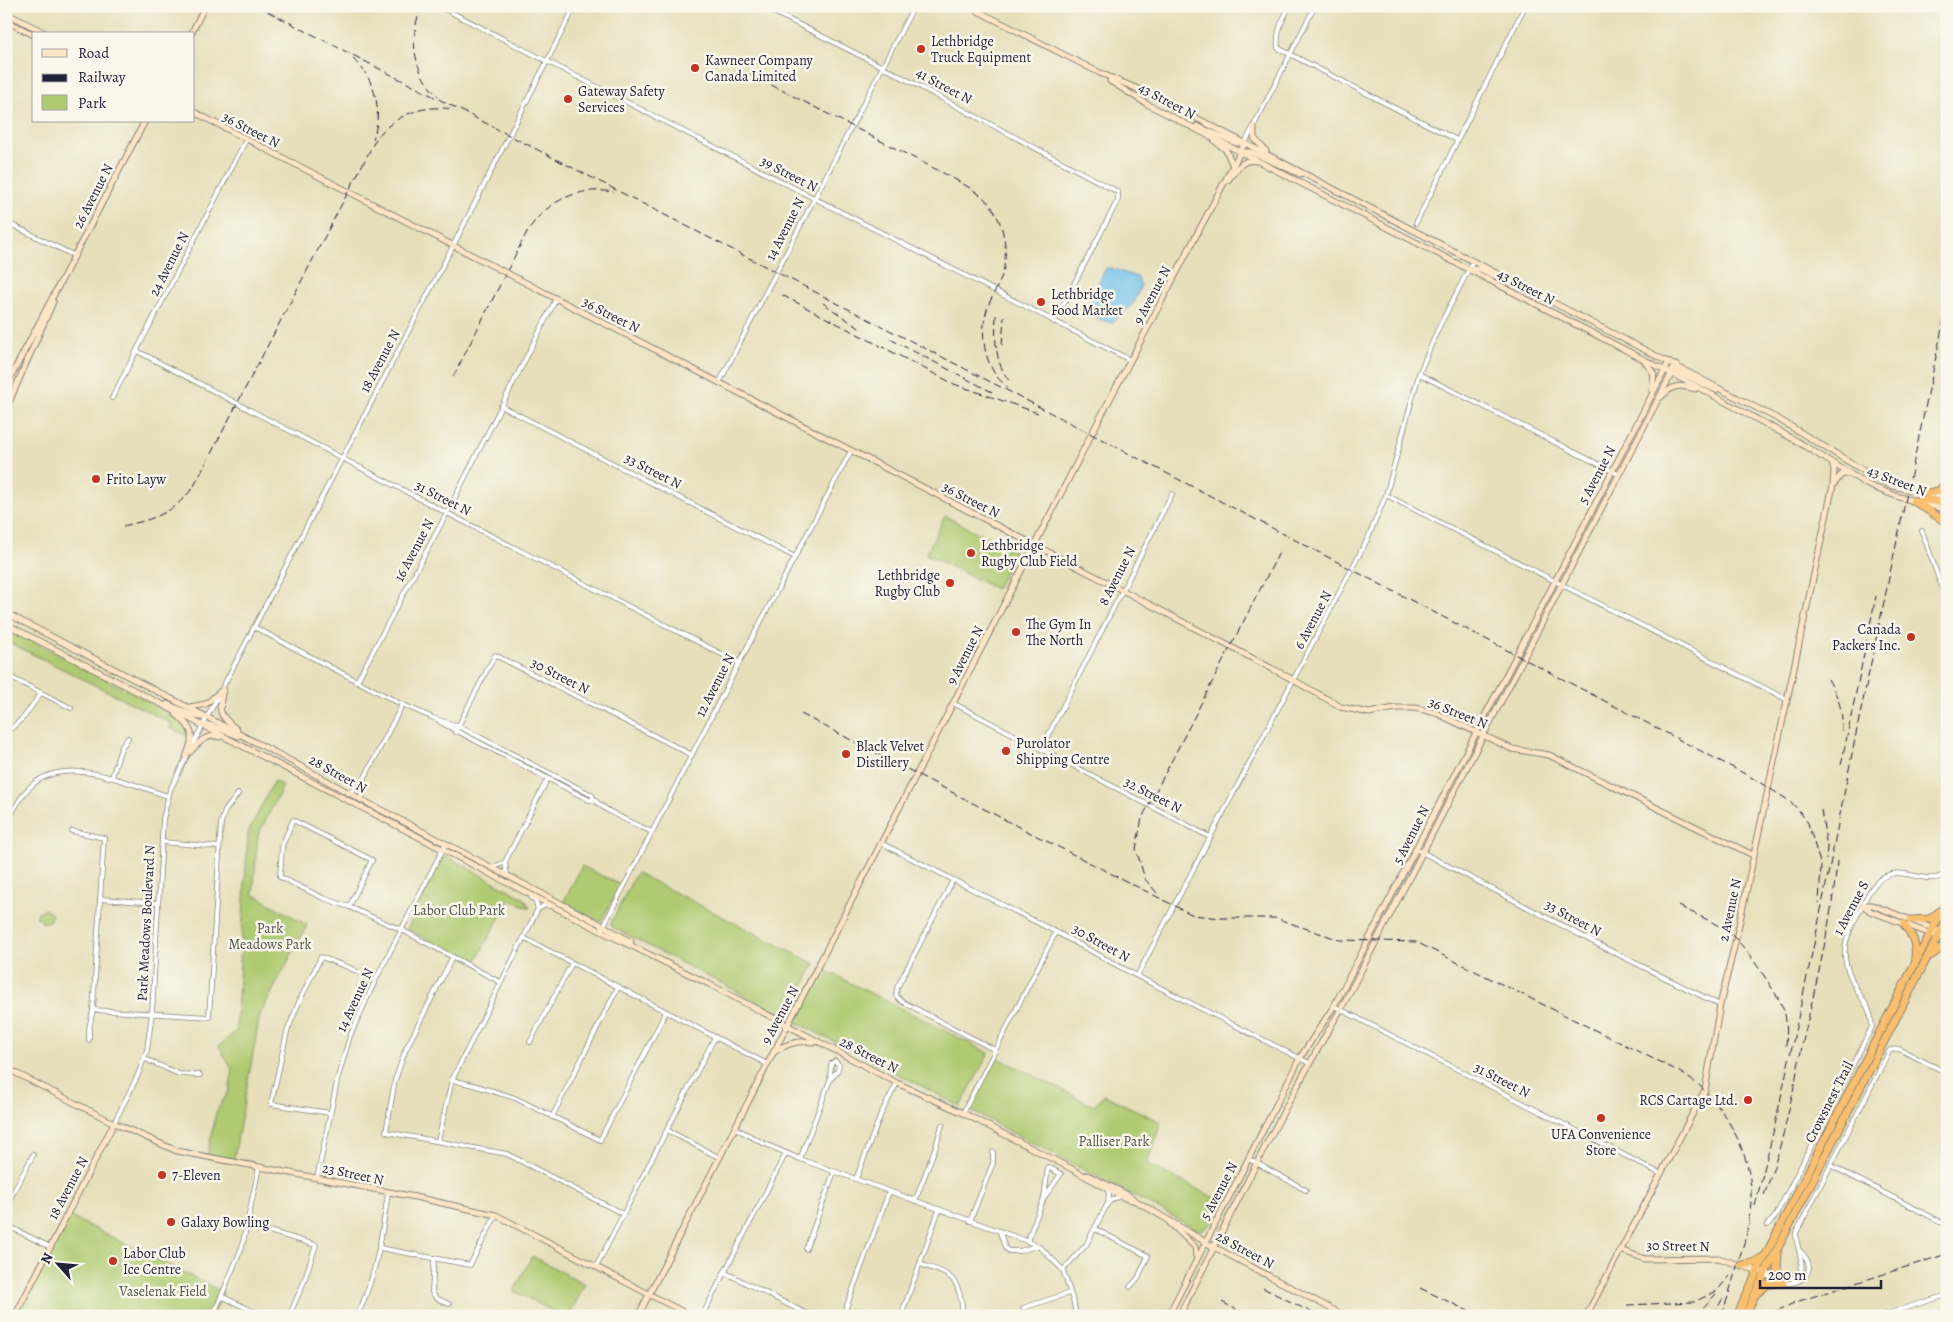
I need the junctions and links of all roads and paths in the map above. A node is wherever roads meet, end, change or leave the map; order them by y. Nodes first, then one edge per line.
1 (205, 6) edge
2 (439, 6) edge
3 (576, 6) edge
4 (762, 6) edge
5 (914, 6) edge
6 (968, 6) edge
7 (1290, 6) edge
8 (1315, 6) edge
9 (1525, 6) edge
10 (6, 13) edge
11 (6, 21) edge
12 (43, 32) edge
13 (192, 32) edge
14 (32, 34) edge
15 (1291, 54) junction
16 (547, 62) junction
17 (883, 67) junction
18 (1100, 73) junction
19 (195, 113) edge
20 (1176, 118) junction
21 (144, 122) edge
22 (1254, 126) junction
23 (1209, 136) junction
24 (246, 140) junction
25 (1457, 140) junction
26 (1245, 143) junction
27 (1240, 152) junction
28 (1274, 158) junction
29 (1263, 163) junction
30 (1233, 166) junction
31 (1316, 180) junction
32 (1221, 188) junction
33 (813, 199) junction
34 (6, 222) edge
35 (1416, 223) dead end
36 (453, 246) junction
37 (75, 256) junction
38 (1473, 261) junction
39 (1468, 269) junction
40 (62, 281) junction
41 (1538, 294) junction
42 (556, 299) junction
43 (1054, 322) junction
44 (137, 351) junction
45 (1642, 359) junction
46 (1130, 360) junction
47 (1669, 362) junction
48 (1674, 369) junction
49 (1665, 370) junction
50 (1419, 374) junction
51 (719, 383) junction
52 (6, 386) edge
53 (1707, 392) junction
54 (112, 398) dead end
55 (1658, 401) junction
56 (1647, 404) junction
57 (501, 406) junction
58 (6, 409) edge
59 (851, 451) junction
60 (341, 458) junction
61 (1832, 463) junction
62 (1612, 471) junction
63 (1849, 473) junction
64 (1618, 474) junction
65 (1947, 482) edge
66 (1834, 485) junction
67 (1928, 493) junction
68 (1172, 494) dead end
69 (1386, 496) junction
70 (1947, 498) edge
71 (1914, 502) junction
72 (1947, 503) edge
73 (1947, 510) edge
74 (447, 513) junction
75 (1947, 523) edge
76 (1922, 531) dead end
77 (1034, 545) junction
78 (795, 557) junction
79 (1554, 582) junction
80 (1561, 585) junction
81 (1122, 590) junction
82 (1947, 602) edge
83 (6, 613) edge
84 (6, 624) edge
85 (254, 627) junction
86 (739, 662) junction
87 (6, 675) edge
88 (357, 681) junction
89 (1294, 681) junction
90 (223, 688) junction
91 (41, 693) junction
92 (138, 694) junction
93 (1786, 699) junction
94 (953, 703) junction
95 (402, 705) junction
96 (188, 707) junction
97 (71, 708) dead end
98 (171, 709) junction
99 (208, 718) junction
100 (432, 718) junction
101 (203, 725) junction
102 (458, 726) junction
103 (455, 732) junction
104 (1476, 732) junction
105 (6, 733) edge
106 (1482, 734) junction
107 (244, 736) junction
108 (128, 738) dead end
109 (233, 741) junction
110 (1041, 749) junction
111 (278, 754) junction
112 (692, 755) junction
113 (186, 756) junction
114 (550, 774) junction
115 (112, 777) junction
116 (548, 779) junction
117 (361, 785) junction
118 (348, 793) junction
119 (238, 794) dead end
120 (168, 796) junction
121 (362, 800) junction
122 (594, 800) junction
123 (6, 807) edge
124 (13, 811) junction
125 (6, 824) edge
126 (72, 831) dead end
127 (652, 832) junction
128 (1210, 837) junction
129 (162, 842) junction
130 (881, 844) junction
131 (445, 846) junction
132 (219, 847) junction
133 (1419, 850) junction
134 (1753, 855) junction
135 (505, 862) junction
136 (492, 868) junction
137 (1947, 872) edge
138 (507, 876) junction
139 (953, 880) junction
140 (526, 892) junction
141 (100, 899) junction
142 (158, 903) junction
143 (1946, 903) edge
144 (1863, 905) junction
145 (349, 907) junction
146 (555, 907) junction
147 (538, 909) junction
148 (1947, 919) edge
149 (1908, 922) junction
150 (603, 928) junction
151 (402, 930) junction
152 (1931, 931) junction
153 (1056, 932) junction
154 (1942, 934) edge
155 (524, 938) junction
156 (1947, 940) edge
157 (1947, 946) edge
158 (452, 958) junction
159 (572, 962) junction
160 (1925, 962) junction
161 (1910, 972) junction
162 (1137, 976) junction
163 (375, 981) junction
164 (500, 982) junction
165 (618, 988) junction
166 (1720, 1005) junction
167 (1334, 1006) junction
168 (1341, 1009) junction
169 (93, 1010) junction
170 (666, 1012) junction
171 (152, 1013) junction
172 (788, 1026) junction
173 (715, 1037) junction
174 (89, 1040) dead end
175 (530, 1042) dead end
176 (818, 1042) junction
177 (995, 1050) junction
178 (773, 1053) junction
179 (1300, 1058) junction
180 (145, 1059) junction
181 (1309, 1063) junction
182 (767, 1064) junction
183 (6, 1068) edge
184 (1947, 1072) edge
185 (200, 1075) dead end
186 (452, 1080) junction
187 (830, 1080) dead end
188 (897, 1083) junction
189 (330, 1113) junction
190 (963, 1113) junction
191 (552, 1117) junction
192 (114, 1123) junction
193 (942, 1125) dead end
194 (735, 1128) junction
195 (667, 1130) junction
196 (438, 1141) junction
197 (993, 1152) dead end
198 (786, 1153) junction
199 (33, 1155) dead end
200 (720, 1158) junction
201 (800, 1159) junction
202 (1249, 1159) junction
203 (1256, 1164) junction
204 (1830, 1165) junction
205 (259, 1167) junction
206 (1072, 1169) junction
207 (834, 1172) junction
208 (1661, 1174) junction
209 (317, 1178) junction
210 (856, 1179) junction
211 (1106, 1188) junction
212 (1306, 1190) dead end
213 (889, 1192) junction
214 (388, 1193) junction
215 (1121, 1196) junction
216 (1044, 1198) junction
217 (915, 1201) junction
218 (1136, 1201) junction
219 (1108, 1203) junction
220 (6, 1206) edge
221 (939, 1210) junction
222 (623, 1214) junction
223 (496, 1215) junction
224 (1161, 1215) junction
225 (970, 1221) junction
226 (1946, 1222) edge
227 (6, 1225) edge
228 (248, 1225) junction
229 (1767, 1225) dead end
230 (1095, 1229) junction
231 (1000, 1232) junction
232 (1781, 1240) junction
233 (1026, 1241) junction
234 (1205, 1241) junction
235 (1036, 1246) junction
236 (1214, 1246) junction
237 (50, 1247) junction
238 (380, 1248) junction
239 (806, 1249) dead end
240 (1620, 1250) junction
241 (1765, 1255) junction
242 (434, 1258) junction
243 (1195, 1263) junction
244 (920, 1264) junction
245 (1742, 1265) junction
246 (596, 1266) junction
247 (1063, 1270) junction
248 (1761, 1271) junction
249 (724, 1272) junction
250 (1781, 1279) junction
251 (1130, 1287) dead end
252 (1069, 1293) junction
253 (649, 1294) junction
254 (1947, 1294) edge
255 (221, 1296) junction
256 (1752, 1301) junction
257 (449, 1304) dead end
258 (1023, 1308) dead end
259 (15, 1316) edge
260 (213, 1316) edge
261 (263, 1316) edge
262 (289, 1316) edge
263 (357, 1316) edge
264 (638, 1316) edge
265 (691, 1316) edge
266 (702, 1316) edge
267 (811, 1316) edge
268 (844, 1316) edge
269 (902, 1316) edge
270 (962, 1316) edge
271 (1076, 1316) edge
272 (1168, 1316) edge
273 (1179, 1316) edge
274 (1345, 1316) edge
275 (1586, 1316) edge
276 (1737, 1316) edge
277 (1745, 1316) edge
278 (1880, 1316) edge

1 - 13 main road
2 - 16 street, 39 Street N
3 - 16 street, 18 Avenue N
4 - 17 street, 41 Street N
5 - 17 street, 14 Avenue N
6 - 18 main road, 43 Street N
7 - 15 street
8 - 15 street, 9 Avenue N
9 - 25 street
10 - 12 main road
11 - 14 main road
15 - 22 street, 9 Avenue N
15 - 25 street
16 - 33 street, 39 Street N
16 - 36 street, 18 Avenue N
17 - 33 street, 14 Avenue N
17 - 43 street, 41 Street N
18 - 20 main road, 43 Street N
18 - 26 main road, 43 Street N
19 - 24 main road, 36 Street N
20 - 23 main road, 43 Street N
20 - 26 main road
21 - 37 main road, 26 Avenue N
22 - 26 street, 9 Avenue N
22 - 28 main road
23 - 27 main road, 43 Street N
23 - 30 main road
24 - 36 main road, 36 Street N
24 - 44 street, 24 Avenue N
25 - 35 street
26 - 27 main road, 9 Avenue N
26 - 28 main road, 43 Street N
27 - 29 main road, 43 Street N
27 - 30 main road, 9 Avenue N
27 - 31 main road
28 - 31 main road, 43 Street N
29 - 32 main road
29 - 39 main road, 43 Street N
30 - 32 main road, 9 Avenue N
31 - 38 main road, 43 Street N
32 - 46 main road, 9 Avenue N
33 - 43 street, 39 Street N
33 - 51 street, 14 Avenue N
34 - 37 street
36 - 42 main road, 36 Street N
36 - 60 street, 18 Avenue N
37 - 40 main road, 26 Avenue N
38 - 39 street, 6 Avenue N
38 - 41 main road, 43 Street N
39 - 41 main road
39 - 45 main road, 43 Street N
39 - 50 street, 6 Avenue N
40 - 52 main road, 26 Avenue N
40 - 58 main road, 26 Avenue N
41 - 47 main road, 43 Street N
42 - 51 main road, 36 Street N
42 - 57 street, 16 Avenue N
43 - 46 street, 39 Street N
44 - 54 street, 24 Avenue N
44 - 60 street, 31 Street N
45 - 49 main road, 43 Street N
45 - 56 main road
46 - 77 main road, 9 Avenue N
47 - 48 main road, 43 Street N
47 - 49 main road, 5 Avenue N
48 - 49 main road, 43 Street N
48 - 53 main road, 43 Street N
48 - 55 main road, 5 Avenue N
48 - 67 main road, 43 Street N
49 - 56 main road, 5 Avenue N
50 - 62 street
50 - 69 street, 6 Avenue N
51 - 59 main road, 36 Street N
53 - 55 main road
53 - 61 main road, 43 Street N
55 - 64 main road, 5 Avenue N
56 - 62 main road, 5 Avenue N
57 - 74 street, 16 Avenue N
57 - 78 street, 33 Street N
59 - 77 main road, 36 Street N
59 - 78 street, 12 Avenue N
60 - 74 street, 31 Street N
60 - 85 street, 18 Avenue N
61 - 63 main road, 43 Street N
61 - 66 main road, 2 Avenue N
62 - 64 street
62 - 79 main road, 5 Avenue N
63 - 66 main road
63 - 71 main road, 43 Street N
64 - 80 main road, 5 Avenue N
65 - 67 highway
66 - 93 main road, 2 Avenue N
67 - 70 main road, 43 Street N
68 - 81 street, 8 Avenue N
69 - 79 street
69 - 89 street, 6 Avenue N
71 - 72 highway
71 - 73 main road, 43 Street N
71 - 75 highway
74 - 86 street, 31 Street N
74 - 88 street, 16 Avenue N
76 - 82 street
77 - 81 main road, 36 Street N
77 - 94 main road, 9 Avenue N
78 - 86 street, 12 Avenue N
79 - 80 street
79 - 104 main road, 5 Avenue N
80 - 93 street
80 - 106 main road, 5 Avenue N
81 - 89 main road, 36 Street N
81 - 110 street, 8 Avenue N
83 - 96 main road, 28 Street N
84 - 92 main road, 28 Street N
85 - 88 street
85 - 90 street, 18 Avenue N
86 - 112 street, 12 Avenue N
87 - 91 street
88 - 95 street
89 - 104 main road, 36 Street N
89 - 128 street, 6 Avenue N
90 - 96 main road
90 - 99 street, 18 Avenue N
90 - 107 main road
91 - 97 street
91 - 105 street
92 - 98 main road, 28 Street N
92 - 99 main road
93 - 134 main road, 2 Avenue N
94 - 110 street, 32 Street N
94 - 130 main road, 9 Avenue N
95 - 100 street
95 - 117 street
96 - 99 main road, 28 Street N
98 - 101 main road, 28 Street N
98 - 113 main road
99 - 101 street, 18 Avenue N
99 - 107 main road, 28 Street N
100 - 102 street
100 - 103 street
101 - 109 main road, 28 Street N
101 - 111 main road
101 - 113 street, Park Meadows Boulevard N
102 - 103 street, 30 Street N
102 - 112 street, 30 Street N
102 - 114 street
103 - 116 street
104 - 106 main road, 36 Street N
104 - 133 main road, 5 Avenue N
106 - 133 main road, 5 Avenue N
106 - 134 main road, 36 Street N
107 - 111 main road, 28 Street N
108 - 115 street
109 - 113 main road
109 - 131 main road, 28 Street N
110 - 128 street, 32 Street N
111 - 118 main road, 28 Street N
112 - 127 street, 12 Avenue N
113 - 120 street, Park Meadows Boulevard N
114 - 116 street
114 - 122 street
115 - 120 street
115 - 124 street
116 - 122 street
116 - 135 street
117 - 118 street
117 - 121 street
118 - 121 main road, 28 Street N
119 - 132 street
120 - 129 street, Park Meadows Boulevard N
121 - 131 main road, 28 Street N
122 - 127 street
123 - 124 street
124 - 125 street
126 - 141 street
127 - 150 street, 12 Avenue N
128 - 162 street, 6 Avenue N
129 - 132 street
129 - 142 street, Park Meadows Boulevard N
130 - 139 street, 30 Street N
130 - 172 main road, 9 Avenue N
131 - 136 main road, 28 Street N
131 - 140 main road, 28 Street N
131 - 151 street, 14 Avenue N
132 - 171 street
133 - 166 street, 33 Street N
133 - 167 main road, 5 Avenue N
133 - 168 main road, 5 Avenue N
134 - 166 main road, 2 Avenue N
135 - 136 street
135 - 138 street
136 - 138 main road, 28 Street N
137 - 144 street, 1 Avenue S
138 - 150 main road, 28 Street N
139 - 153 street, 30 Street N
139 - 177 street
140 - 146 main road, 28 Street N
140 - 147 street
141 - 142 street
141 - 169 street
142 - 171 street, Park Meadows Boulevard N
143 - 149 highway
143 - 152 highway, Crowsnest Trail
144 - 149 main road
144 - 229 street, 1 Avenue S
145 - 145 street
145 - 151 street
146 - 147 street
146 - 150 main road, 28 Street N
147 - 155 street
148 - 154 highway, Crowsnest Trail
149 - 152 main road
149 - 161 highway
150 - 172 main road, 28 Street N
151 - 158 street
151 - 163 street, 14 Avenue N
152 - 154 main road
152 - 161 highway, Crowsnest Trail
153 - 162 street, 30 Street N
153 - 177 street
154 - 156 main road
154 - 160 highway, Crowsnest Trail
155 - 159 street
155 - 164 street
157 - 160 highway
158 - 164 street
158 - 196 street
159 - 165 street
159 - 175 street
160 - 232 highway, Crowsnest Trail
161 - 241 highway, Crowsnest Trail
162 - 179 street, 30 Street N
163 - 189 street, 14 Avenue N
163 - 189 street
164 - 186 street
165 - 170 street
165 - 191 street
166 - 208 main road, 2 Avenue N
167 - 168 street, 31 Street N
167 - 179 main road, 5 Avenue N
168 - 181 main road, 5 Avenue N
168 - 208 street, 31 Street N
169 - 171 street
169 - 174 street
170 - 173 street
170 - 191 street
171 - 180 street, Park Meadows Boulevard N
172 - 176 main road, 28 Street N
172 - 178 main road, 9 Avenue N
173 - 182 street
173 - 195 street
176 - 178 main road
176 - 188 main road, 28 Street N
177 - 190 street
178 - 182 main road, 9 Avenue N
179 - 181 street, 30 Street N
179 - 202 main road, 5 Avenue N
180 - 185 street
180 - 192 street, Park Meadows Boulevard N
181 - 203 main road, 5 Avenue N
182 - 194 main road, 9 Avenue N
183 - 192 main road, 23 Street N
184 - 204 street
186 - 191 street
186 - 196 street
187 - 201 street
188 - 190 main road, 28 Street N
188 - 210 street
189 - 209 street, 14 Avenue N
190 - 206 main road, 28 Street N
192 - 205 main road, 23 Street N
192 - 237 main road, 18 Avenue N
193 - 217 street
194 - 198 street
194 - 200 main road, 9 Avenue N
195 - 200 street
195 - 222 street
196 - 222 street
197 - 225 street
198 - 201 street
198 - 249 street
199 - 220 street
200 - 253 main road, 9 Avenue N
201 - 207 street
202 - 203 street
202 - 234 main road, 5 Avenue N
203 - 212 street
203 - 236 main road, 5 Avenue N
204 - 226 street
204 - 250 street
205 - 209 main road, 23 Street N
205 - 228 street
206 - 211 main road, 28 Street N
206 - 218 main road, 28 Street N
207 - 210 street
207 - 239 street
208 - 240 main road, 2 Avenue N
209 - 214 main road, 23 Street N
210 - 213 street
211 - 215 main road, 28 Street N
211 - 219 street
213 - 217 street
213 - 268 street
214 - 223 main road, 23 Street N
214 - 238 street
215 - 218 main road, 28 Street N
215 - 219 street
216 - 216 street
216 - 233 street
217 - 221 street
218 - 224 main road, 28 Street N
219 - 230 street
221 - 225 street
221 - 244 street
222 - 246 street
223 - 242 street
223 - 246 main road, 23 Street N
224 - 234 main road, 28 Street N
224 - 243 main road
225 - 231 street
227 - 237 street
228 - 255 street
228 - 262 street
230 - 247 street
230 - 251 street
231 - 233 street
231 - 235 street
232 - 248 highway, Crowsnest Trail
232 - 250 highway
233 - 235 street
234 - 236 main road, 28 Street N
234 - 243 main road, 5 Avenue N
235 - 247 street
236 - 273 main road, 5 Avenue N
236 - 274 main road, 28 Street N
237 - 259 main road, 18 Avenue N
238 - 242 street
238 - 263 street
240 - 245 main road, 30 Street N
240 - 275 main road, 2 Avenue N
241 - 245 highway
241 - 248 highway, Crowsnest Trail
242 - 257 street
243 - 272 main road, 5 Avenue N
244 - 269 street
244 - 270 street
245 - 248 main road, 30 Street N
246 - 253 main road, 23 Street N
247 - 252 street
248 - 250 street
248 - 256 highway, Crowsnest Trail
248 - 276 highway, Crowsnest Trail
249 - 266 street
249 - 267 street
250 - 256 highway
252 - 258 street
252 - 271 street
253 - 264 main road, 9 Avenue N
253 - 265 main road, 23 Street N
254 - 278 street
255 - 260 street
255 - 261 street
256 - 277 highway, Crowsnest Trail

